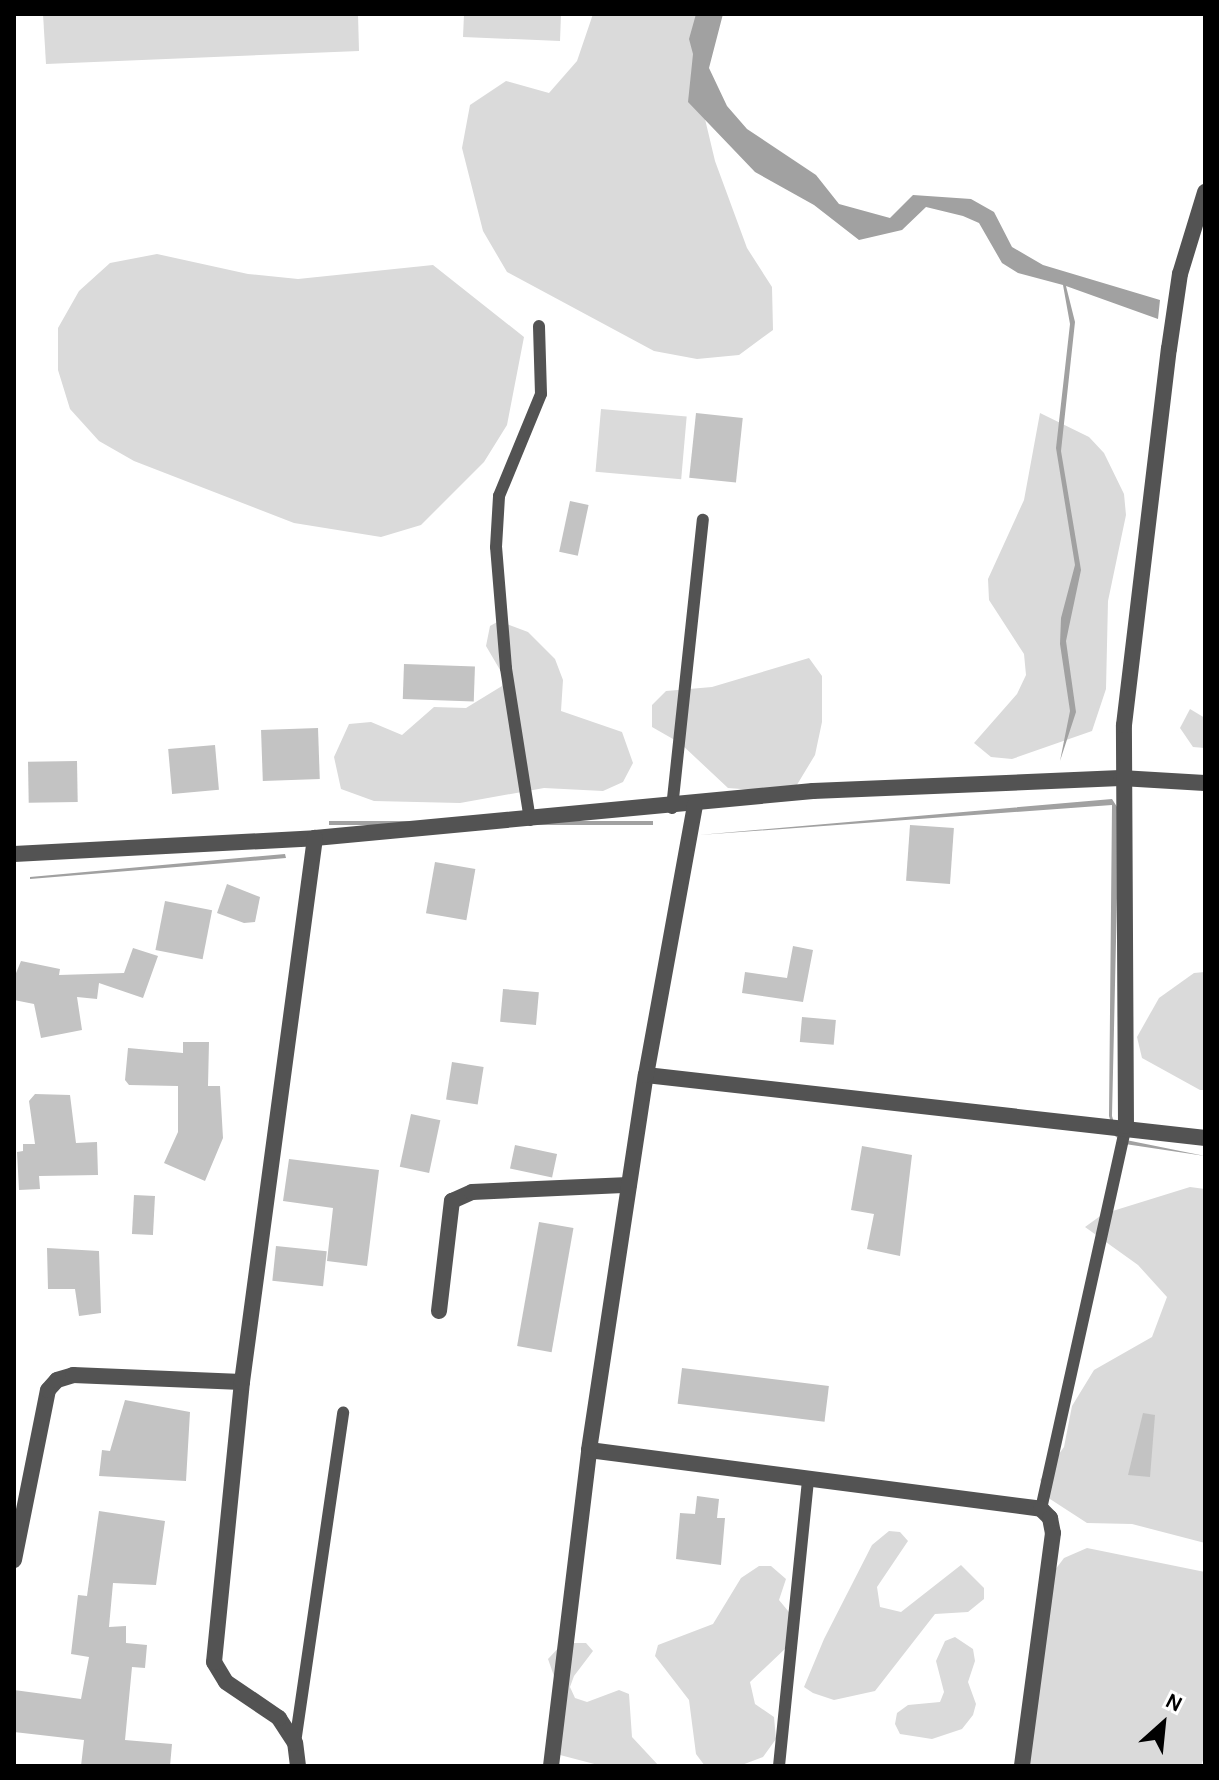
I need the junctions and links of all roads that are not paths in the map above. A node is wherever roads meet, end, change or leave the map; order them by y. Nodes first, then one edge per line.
1 (1205, 192) edge
2 (539, 326) dead end
3 (703, 520) dead end
4 (1121, 778) junction
5 (1205, 783) edge
6 (695, 805) junction
7 (672, 808) junction
8 (530, 820) junction
9 (315, 838) junction
10 (15, 857) edge
11 (646, 1075) junction
12 (1126, 1126) junction
13 (1205, 1138) edge
14 (629, 1185) junction
15 (439, 1311) dead end
16 (242, 1382) junction
17 (343, 1412) dead end
18 (589, 1450) junction
19 (808, 1479) junction
20 (1041, 1509) junction
21 (14, 1560) edge
22 (295, 1743) junction
23 (298, 1766) edge
24 (551, 1766) edge
25 (779, 1766) edge
26 (1022, 1766) edge

1 - 4 street
2 - 8 lane
3 - 7 lane
4 - 5 street
4 - 6 street
4 - 12 street
6 - 7 street
6 - 11 street
7 - 8 street
8 - 9 street
9 - 10 street
9 - 16 street
11 - 12 street
11 - 14 street
12 - 13 street
12 - 20 lane
14 - 15 street
14 - 18 street
16 - 21 street
16 - 22 street
17 - 22 lane
18 - 19 street
18 - 24 street
19 - 20 street
19 - 25 lane
20 - 26 street
22 - 23 street

